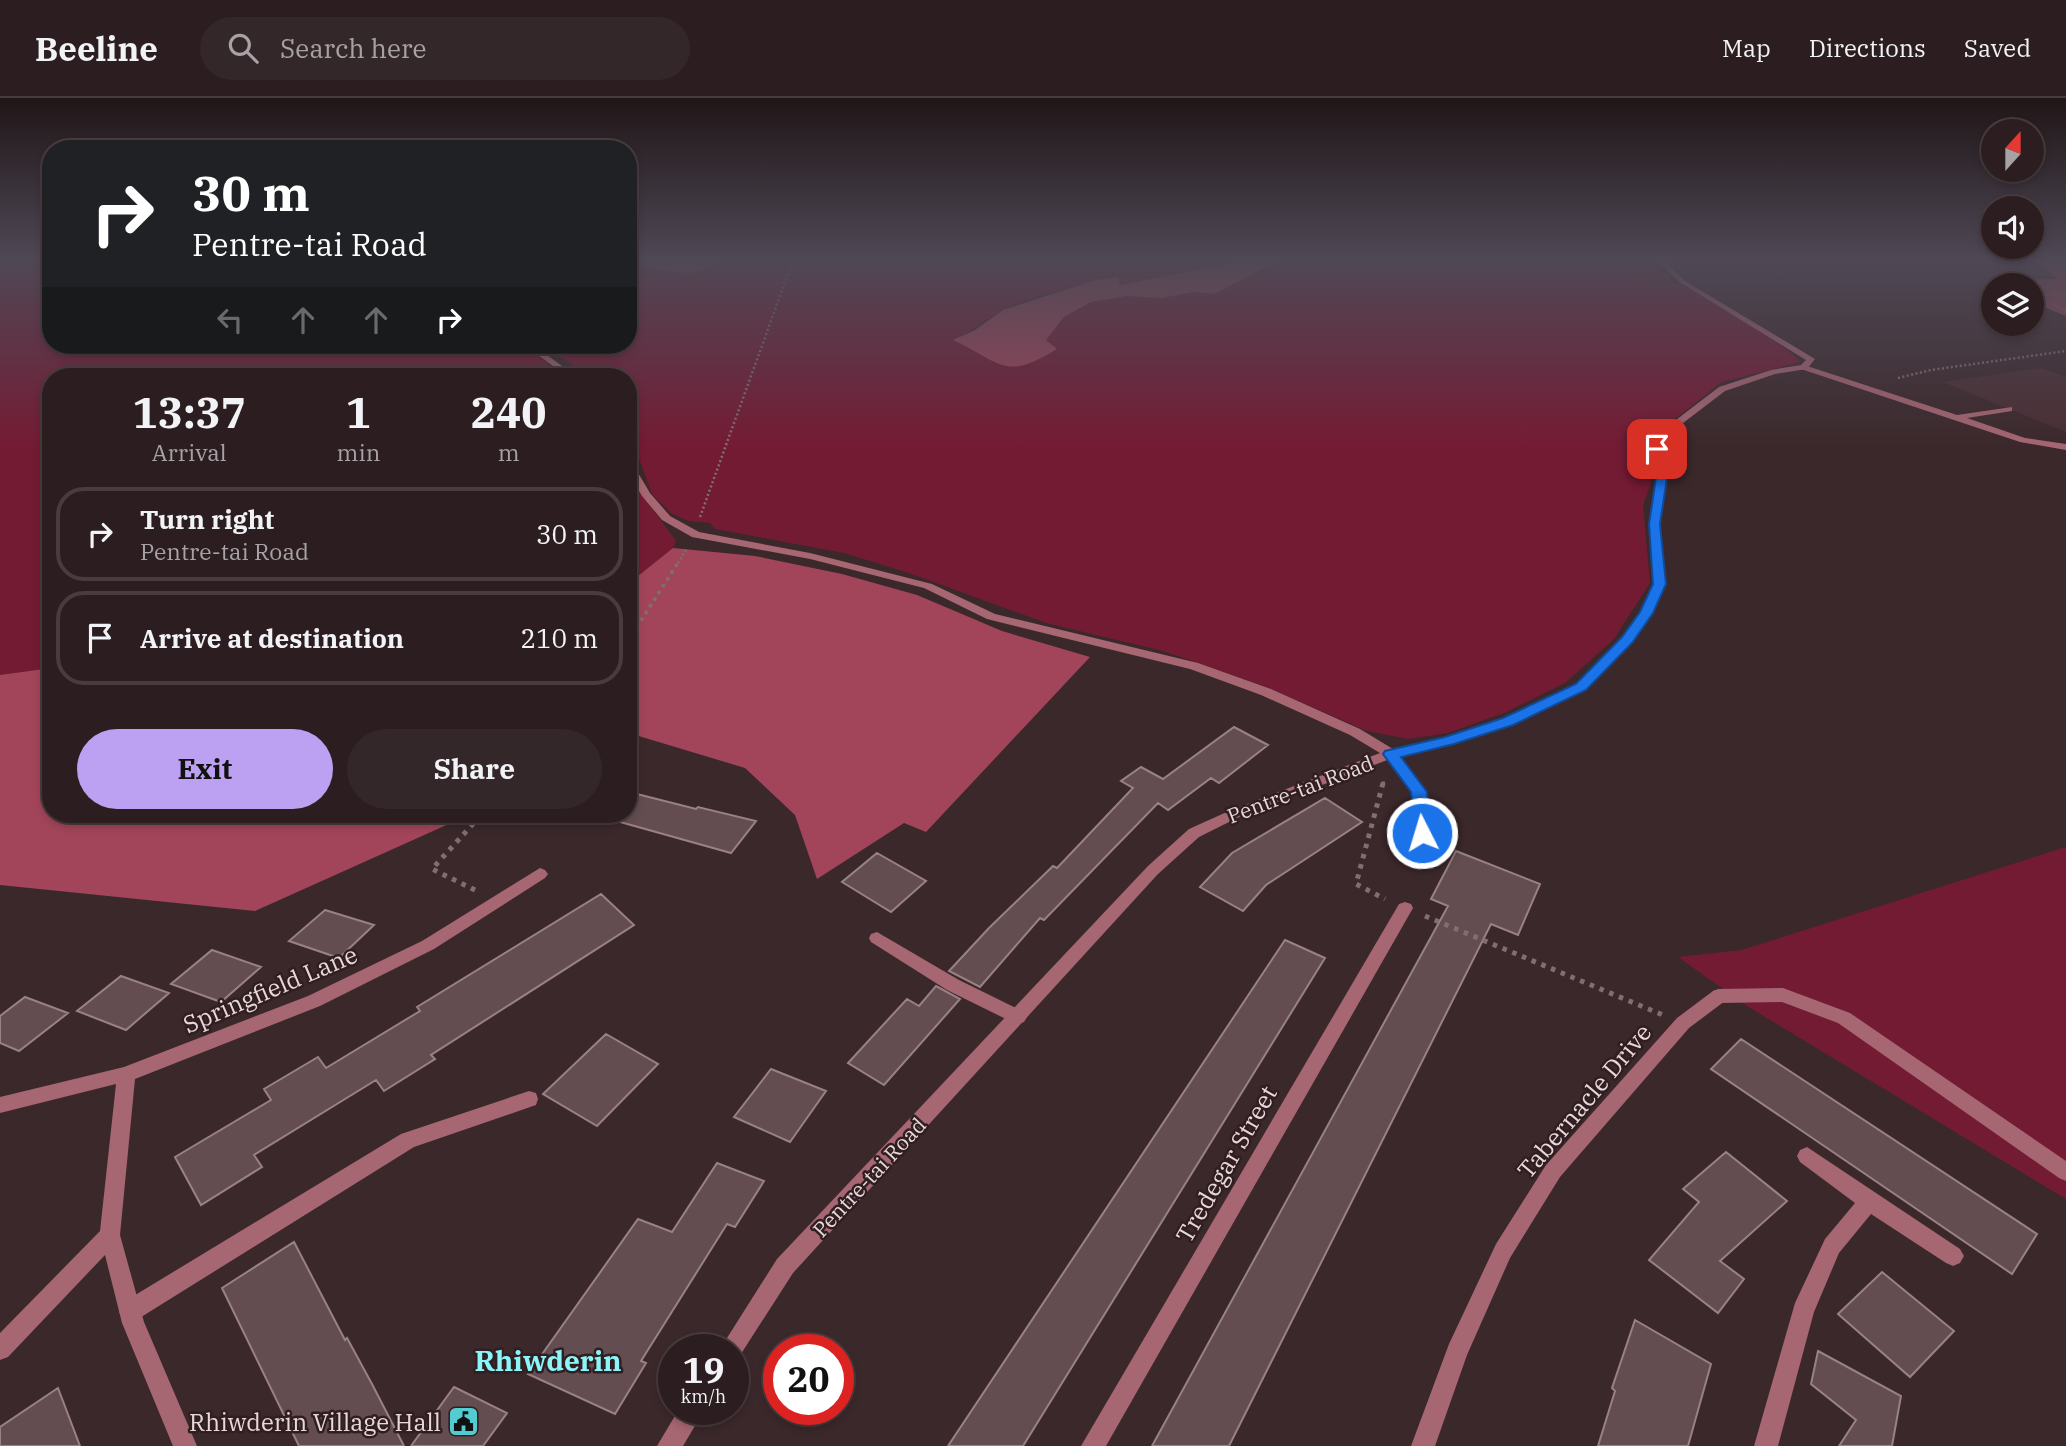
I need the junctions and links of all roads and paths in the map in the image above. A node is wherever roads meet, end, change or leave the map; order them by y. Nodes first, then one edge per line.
1 (770, 323) edge
2 (1754, 323) edge
3 (2066, 351) edge
4 (541, 354) edge
5 (1804, 367) junction
6 (561, 368) edge
7 (1897, 378) dead end
8 (2009, 409) dead end
9 (1955, 417) junction
10 (2066, 447) edge
11 (637, 478) edge
12 (696, 535) junction
13 (637, 627) edge
14 (1391, 754) junction
15 (474, 823) edge
16 (1424, 854) dead end
17 (540, 874) dead end
18 (497, 901) junction
19 (1405, 908) junction
20 (877, 938) dead end
21 (1018, 1017) junction
22 (1683, 1023) junction
23 (126, 1074) junction
24 (529, 1099) dead end
25 (0, 1105) edge
26 (1807, 1156) dead end
27 (2066, 1172) edge
28 (1869, 1201) junction
29 (110, 1235) junction
30 (1952, 1256) dead end
31 (130, 1311) junction
32 (741, 1334) edge
33 (0, 1349) edge
34 (683, 1425) edge
35 (185, 1446) edge
36 (669, 1446) edge
37 (1093, 1446) edge
38 (1423, 1446) edge
39 (1766, 1446) edge

1 - 12 path
2 - 5 street
3 - 7 path
4 - 6 street
5 - 9 street
5 - 14 street, Pentre-tai Road
8 - 9 street
9 - 10 street
11 - 12 street
12 - 13 path
12 - 14 street
14 - 16 street
14 - 19 path
14 - 21 street, Pentre-tai Road
15 - 18 path
17 - 18 street, Springfield Lane
18 - 23 street, Springfield Lane
19 - 22 path
19 - 37 street, Tredegar Street
20 - 21 street
21 - 32 street, Pentre-tai Road
22 - 27 street, Tabernacle Drive
22 - 38 street, Tabernacle Drive
23 - 25 street, Springfield Lane
23 - 29 street
24 - 31 street
26 - 28 street
28 - 30 street
28 - 39 street
29 - 31 street
29 - 33 street
31 - 35 street
34 - 36 street

